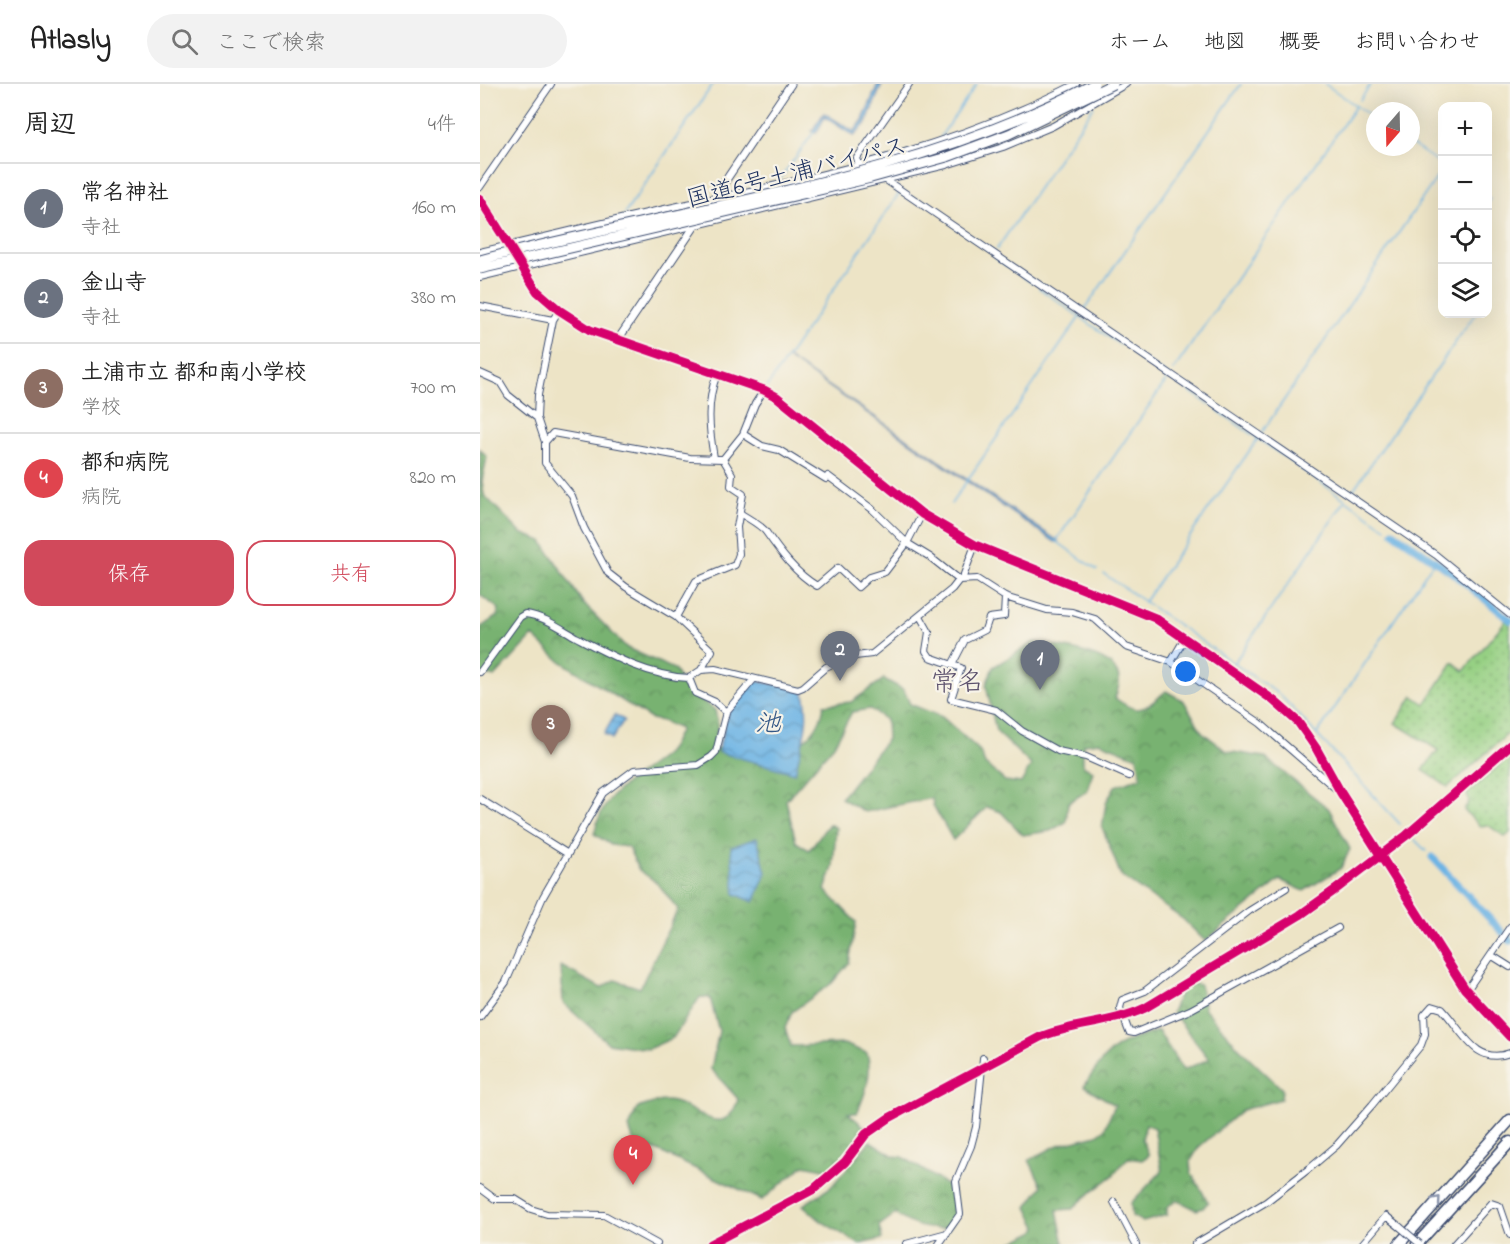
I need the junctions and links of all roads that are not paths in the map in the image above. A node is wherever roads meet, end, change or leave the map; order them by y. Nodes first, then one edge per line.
1 (551, 84) edge
2 (791, 84) edge
3 (909, 84) edge
4 (1076, 84) edge
5 (1094, 84) edge
6 (1113, 84) edge
7 (1126, 84) edge
8 (859, 165) junction
9 (888, 180) junction
10 (480, 187) edge
11 (715, 198) junction
12 (480, 199) edge
13 (698, 225) junction
14 (508, 246) junction
15 (480, 252) edge
16 (480, 260) edge
17 (521, 267) junction
18 (480, 269) edge
19 (480, 277) edge
20 (480, 306) edge
21 (559, 310) junction
22 (553, 320) junction
23 (617, 341) junction
24 (480, 373) edge
25 (717, 374) junction
26 (764, 390) junction
27 (537, 418) junction
28 (743, 435) junction
29 (545, 442) junction
30 (714, 458) junction
31 (723, 459) junction
32 (740, 513) junction
33 (922, 514) junction
34 (907, 543) junction
35 (975, 545) junction
36 (961, 579) junction
37 (1005, 597) junction
38 (1510, 615) edge
39 (920, 616) junction
40 (676, 618) junction
41 (1185, 638) junction
42 (1171, 662) junction
43 (952, 665) junction
44 (700, 670) junction
45 (480, 672) edge
46 (689, 678) junction
47 (754, 679) junction
48 (726, 712) junction
49 (1510, 745) edge
50 (1130, 776) dead end
51 (1341, 793) junction
52 (481, 802) edge
53 (568, 854) junction
54 (1380, 856) junction
55 (1286, 888) dead end
56 (1510, 927) edge
57 (1338, 928) dead end
58 (1491, 955) junction
59 (1510, 967) edge
60 (1467, 990) junction
61 (483, 1009) edge
62 (480, 1017) edge
63 (1123, 1018) junction
64 (1510, 1037) edge
65 (1510, 1053) edge
66 (983, 1058) dead end
67 (980, 1068) junction
68 (1510, 1120) edge
69 (1510, 1142) edge
70 (480, 1188) edge
71 (1113, 1202) dead end
72 (947, 1233) junction
73 (1510, 1235) edge
74 (657, 1244) edge
75 (710, 1244) edge
76 (906, 1244) edge
77 (939, 1244) edge
78 (1136, 1244) edge
79 (1195, 1244) edge
80 (1362, 1244) edge
81 (1399, 1244) edge
82 (1418, 1244) edge
83 (1454, 1244) edge

1 - 10 street
2 - 11 street
3 - 8 street
4 - 8 street
5 - 16 highway, 国道6号土浦バイパス, bridge
6 - 18 highway, 国道6号土浦バイパス, bridge
7 - 9 street
8 - 9 street
8 - 11 street
9 - 13 street
9 - 38 street
11 - 13 street
11 - 14 street
12 - 14 street
13 - 17 street
13 - 23 street
14 - 15 street
14 - 17 street
17 - 19 street
17 - 21 street
20 - 22 street
21 - 22 street
21 - 23 street
22 - 27 street
23 - 25 street
24 - 27 street
25 - 26 street
25 - 30 street
26 - 28 street
26 - 33 street
27 - 29 street
28 - 31 street
28 - 34 street
29 - 30 street
29 - 40 street
30 - 31 street
31 - 32 street
32 - 34 street
32 - 40 street
33 - 34 street
33 - 35 street
34 - 36 street
35 - 36 street
35 - 41 street
36 - 37 street
36 - 39 street
37 - 42 street
37 - 43 street
39 - 43 street
39 - 47 street
40 - 44 street
41 - 42 street
41 - 51 street
42 - 51 street
43 - 50 street
44 - 46 street
44 - 47 street
45 - 46 street
46 - 48 street
47 - 48 street
48 - 53 street
49 - 54 street
51 - 54 street
52 - 53 street
53 - 61 street
54 - 60 street
54 - 63 street
55 - 63 street
56 - 58 street
57 - 63 street
58 - 59 street
58 - 60 street
60 - 64 street
61 - 62 street
63 - 67 street
65 - 79 street
66 - 67 street
67 - 72 street
67 - 75 street
81 -> 68 highway
69 - 82 highway
70 - 74 street
71 - 78 street
72 - 76 street
72 - 77 street
73 - 83 street
80 - 82 street, bridge

